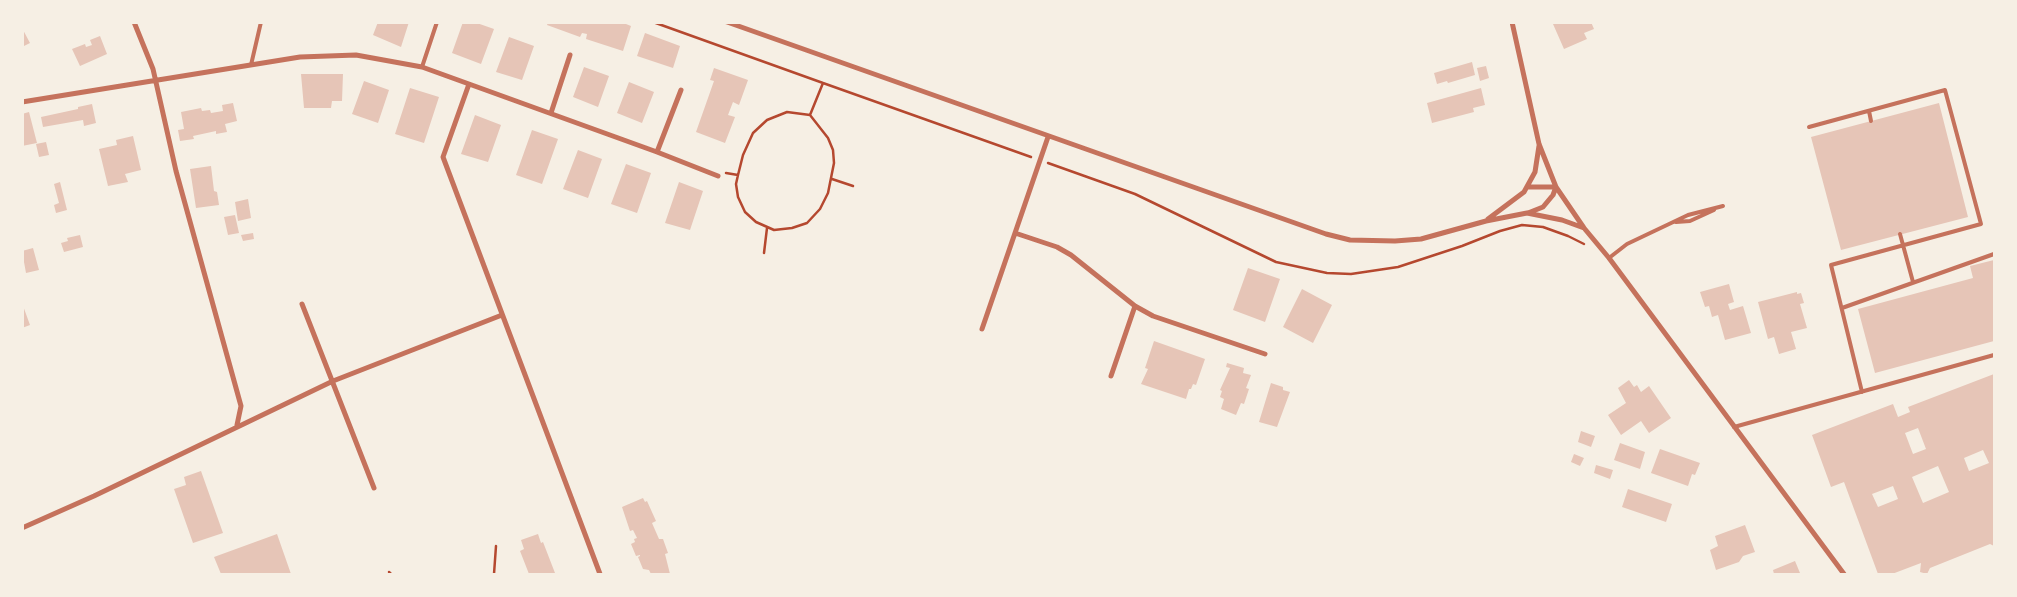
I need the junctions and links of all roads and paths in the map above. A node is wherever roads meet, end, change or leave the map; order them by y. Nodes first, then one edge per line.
1 (134, 22) edge
2 (261, 22) edge
3 (437, 22) edge
4 (653, 22) edge
5 (727, 22) edge
6 (1512, 22) edge
7 (570, 55) dead end
8 (251, 65) junction
9 (422, 67) junction
10 (155, 80) junction
11 (823, 83) junction
12 (469, 84) junction
13 (680, 90) dead end
14 (22, 102) edge
15 (1868, 111) junction
16 (551, 113) junction
17 (810, 115) junction
18 (1871, 121) dead end
19 (1809, 127) dead end
20 (1048, 136) junction
21 (1539, 144) junction
22 (657, 152) junction
23 (1040, 161) junction
24 (738, 175) junction
25 (718, 176) joint
26 (832, 179) junction
27 (853, 186) dead end
28 (1527, 186) junction
29 (1556, 186) junction
30 (1528, 213) junction
31 (1486, 221) junction
32 (1673, 222) junction
33 (767, 228) junction
34 (1584, 228) junction
35 (1015, 232) junction
36 (1900, 234) dead end
37 (1585, 245) dead end
38 (1902, 246) junction
39 (764, 253) dead end
40 (1994, 254) edge
41 (1609, 258) junction
42 (1913, 282) junction
43 (302, 304) dead end
44 (1135, 306) junction
45 (1842, 308) junction
46 (502, 315) junction
47 (982, 328) dead end
48 (1265, 354) dead end
49 (1994, 355) edge
50 (1111, 376) dead end
51 (333, 381) junction
52 (1862, 392) junction
53 (237, 425) junction
54 (1734, 427) junction
55 (374, 488) dead end
56 (22, 528) edge
57 (496, 546) dead end
58 (494, 574) edge
59 (600, 574) edge
60 (1844, 574) edge

1 - 10 street
2 - 8 lane
3 - 9 lane
4 - 11 path
5 - 20 street
6 - 21 street
7 - 16 street
8 - 9 street
8 - 10 street
9 - 12 street
10 - 14 street
10 - 53 street
11 - 17 path
11 - 23 path
12 - 16 street
12 - 46 street
13 - 22 street
15 - 18 lane
15 - 19 lane
15 - 38 lane
16 - 22 street
17 - 24 path
17 - 26 path
20 - 23 street
20 - 31 street
21 - 28 street
21 - 29 street
22 - 25 street
23 - 35 street
23 - 37 path
24 - 25 path
24 - 33 path
26 - 27 path
26 - 33 path
28 - 29 street
28 - 31 street
29 - 30 street
29 - 34 street
30 - 31 street
30 - 34 street
32 - 32 lane
32 - 41 lane
33 - 39 path
34 - 41 street
35 - 44 street
35 - 47 street
36 - 38 lane
38 - 42 lane
38 - 45 lane
40 - 42 lane
41 - 54 street
42 - 45 lane
43 - 51 street
44 - 48 street
44 - 50 street
45 - 52 lane
46 - 51 street
46 - 59 street
49 - 52 lane
51 - 53 street
51 - 55 street
52 - 54 lane
53 - 56 street
54 - 60 street
57 - 58 path

